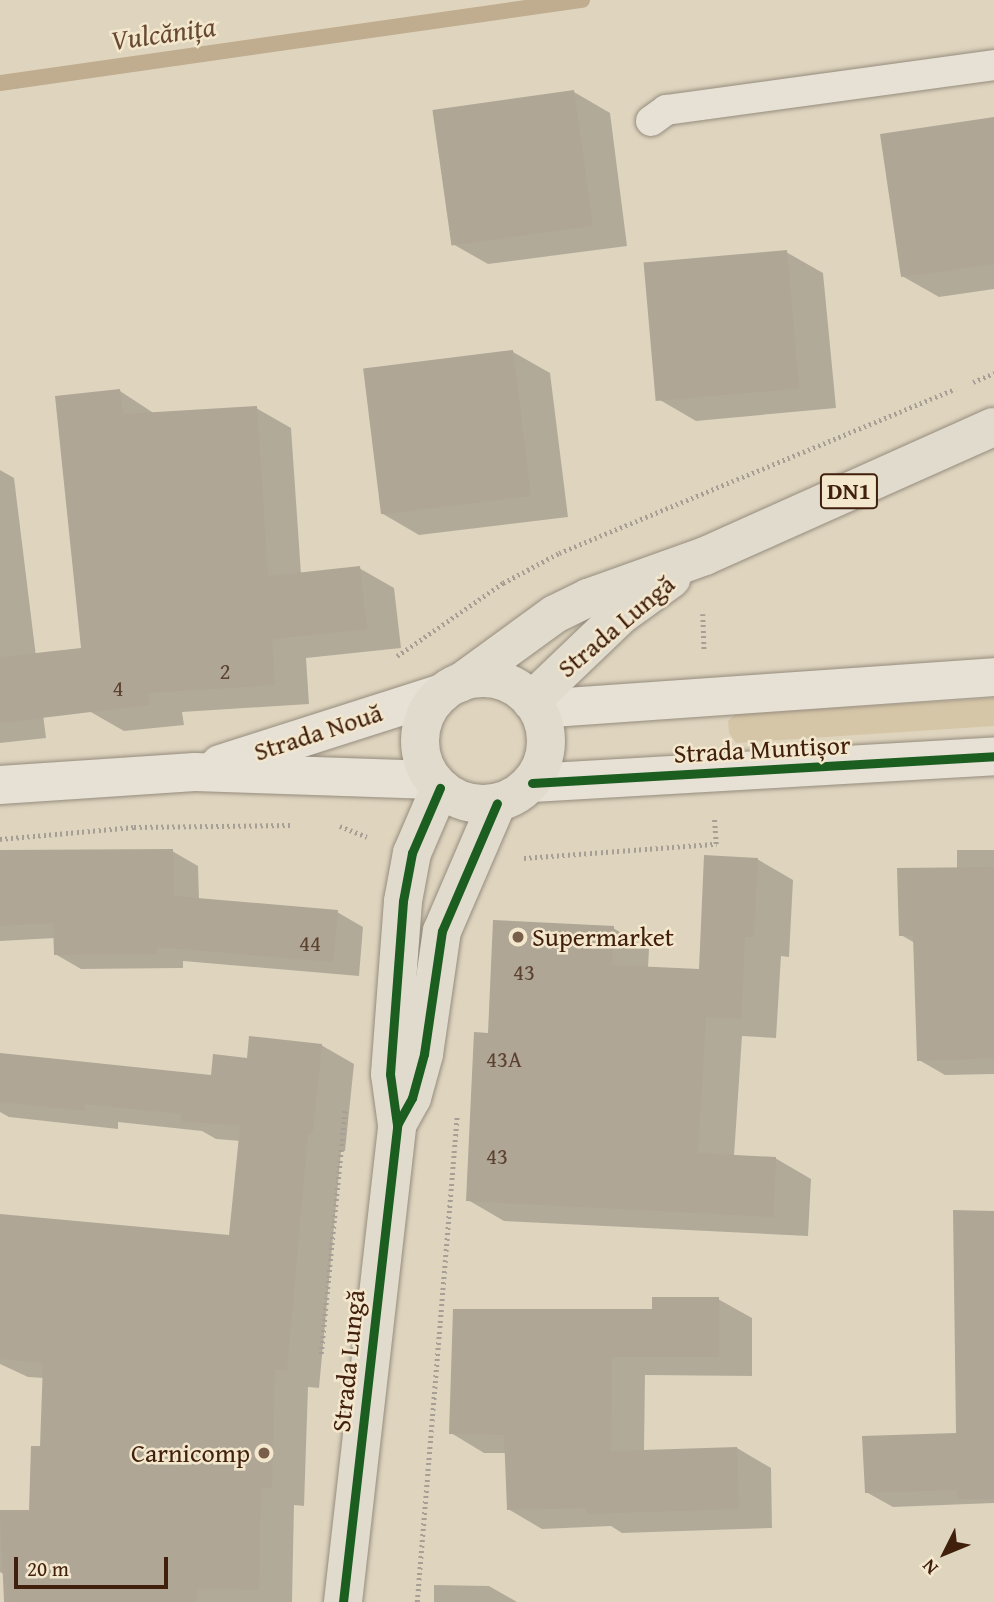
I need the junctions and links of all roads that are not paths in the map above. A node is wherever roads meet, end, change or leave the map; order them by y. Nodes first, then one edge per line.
1 (994, 65) edge
2 (651, 121) dead end
3 (994, 427) edge
4 (705, 556) junction
5 (994, 677) edge
6 (451, 688) junction
7 (535, 705) junction
8 (994, 756) edge
9 (195, 772) junction
10 (531, 783) junction
11 (437, 784) junction
12 (0, 785) edge
13 (496, 803) junction
14 (397, 1125) junction
15 (343, 1602) edge

1 - 2 lane
3 - 4 highway, Strada Lungă / DN1
4 - 6 highway, Strada Lungă / DN1
4 - 7 highway, Strada Lungă / DN1
5 - 7 street, Strada Muntișor
6 - 7 highway
6 - 9 street, Strada Nouă
6 - 11 highway, DN1
7 - 10 highway
8 - 10 street, Strada Muntișor
9 - 11 street, Strada Nouă
9 - 12 street, Strada Nouă
10 - 13 highway
11 - 13 highway
11 - 14 highway, Strada Lungă
13 - 14 highway, Strada Lungă
14 - 15 highway, Strada Lungă

